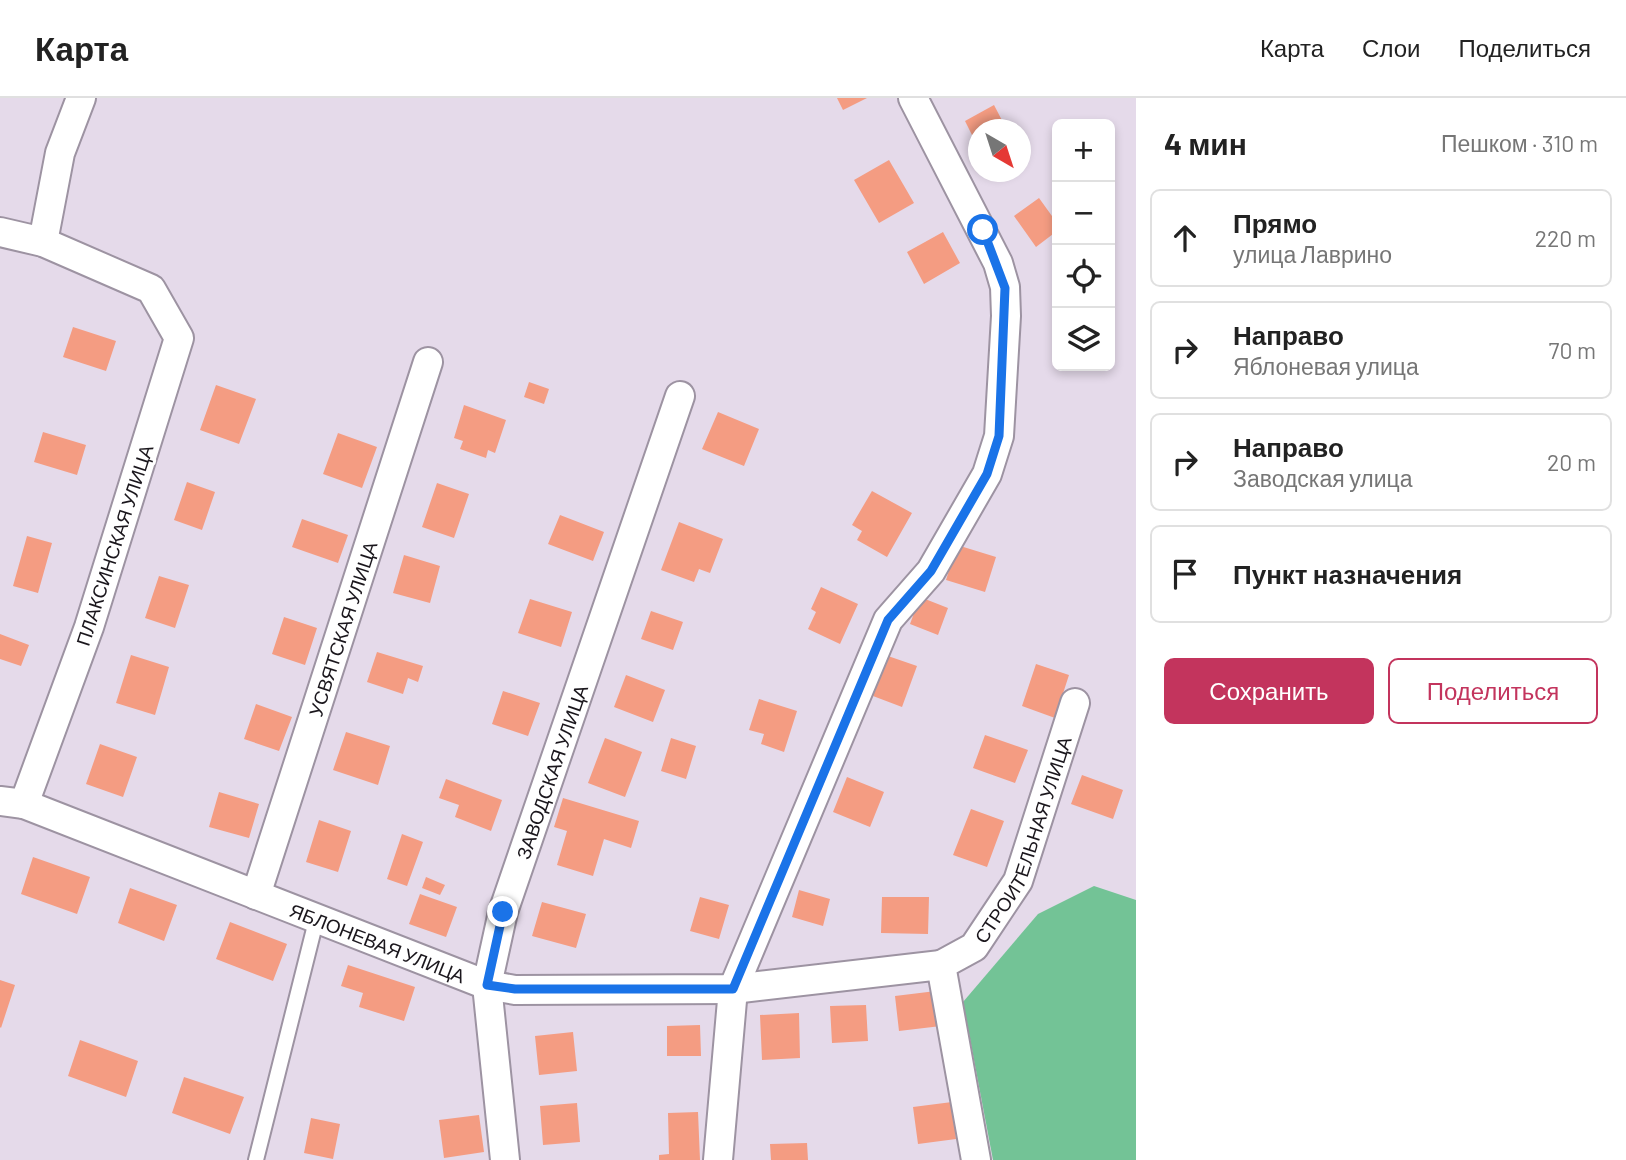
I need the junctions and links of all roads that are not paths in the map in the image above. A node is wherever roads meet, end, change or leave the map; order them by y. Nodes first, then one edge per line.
1 (80, 98) edge
2 (913, 98) edge
3 (0, 232) edge
4 (43, 242) junction
5 (428, 362) dead end
6 (680, 396) dead end
7 (1075, 703) dead end
8 (12, 803) edge
9 (256, 895) junction
10 (317, 917) junction
11 (941, 965) junction
12 (487, 985) junction
13 (733, 989) junction
14 (256, 1160) edge
15 (505, 1160) edge
16 (718, 1160) edge
17 (976, 1160) edge

1 - 4 street
2 - 13 street
3 - 4 street
4 - 8 street, ПЛАКСИНСКАЯ УЛИЦА
5 - 9 street, УСВЯТСКАЯ УЛИЦА
6 - 12 street, ЗАВОДСКАЯ УЛИЦА
7 - 11 street, СТРОИТЕЛЬНАЯ УЛИЦА
8 - 9 street, ЯБЛОНЕВАЯ УЛИЦА
9 - 10 street, ЯБЛОНЕВАЯ УЛИЦА
10 - 12 street, ЯБЛОНЕВАЯ УЛИЦА
10 - 14 lane
11 - 13 street, ЯБЛОНЕВАЯ УЛИЦА
11 - 17 street
12 - 13 street, ЯБЛОНЕВАЯ УЛИЦА
12 - 15 street, ЗАВОДСКАЯ УЛИЦА
13 - 16 street

